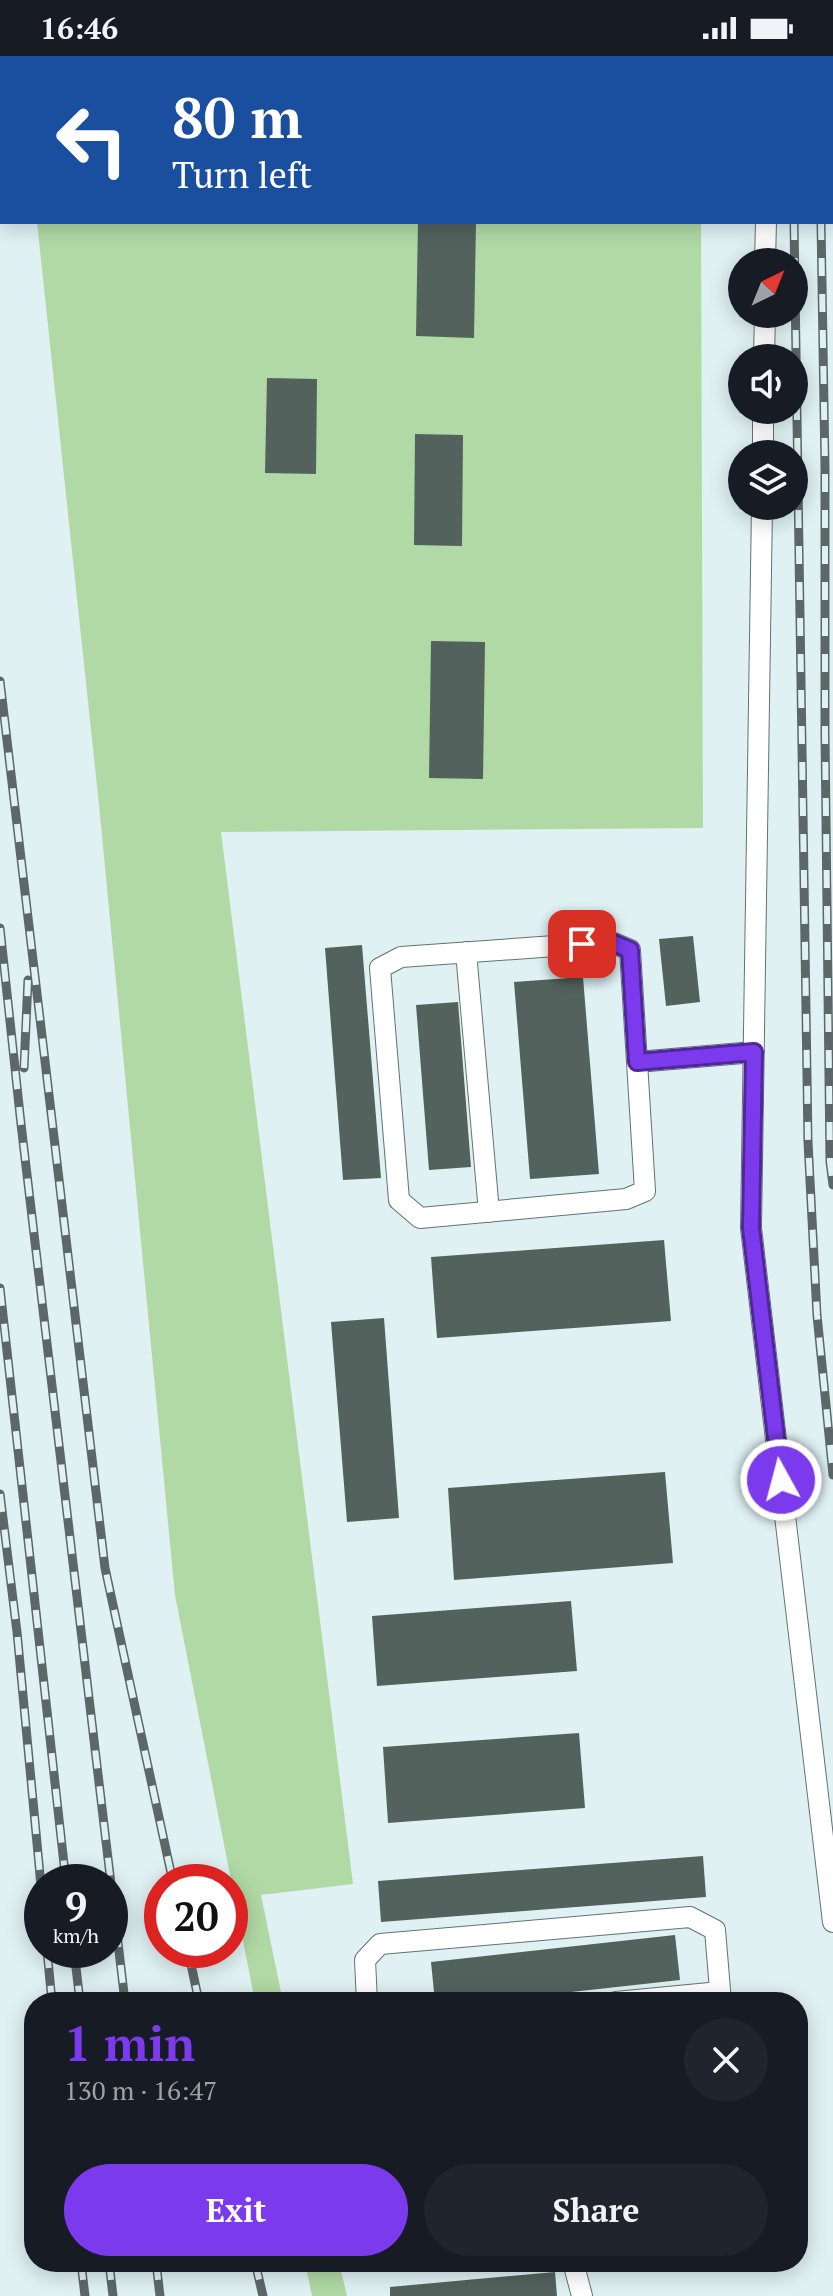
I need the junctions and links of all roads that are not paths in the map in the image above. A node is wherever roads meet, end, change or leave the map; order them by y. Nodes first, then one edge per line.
1 (766, 224) edge
2 (765, 248) edge
3 (762, 520) edge
4 (466, 952) junction
5 (754, 1052) junction
6 (637, 1062) junction
7 (489, 1212) junction
8 (833, 1922) edge
9 (367, 1992) edge
10 (721, 1992) edge
11 (576, 2272) edge
12 (582, 2296) edge

1 - 2 lane
3 - 5 lane
4 - 6 lane
4 - 7 lane
4 - 7 lane
5 - 6 lane
5 - 8 lane
6 - 7 lane
9 - 10 lane
11 - 12 lane

